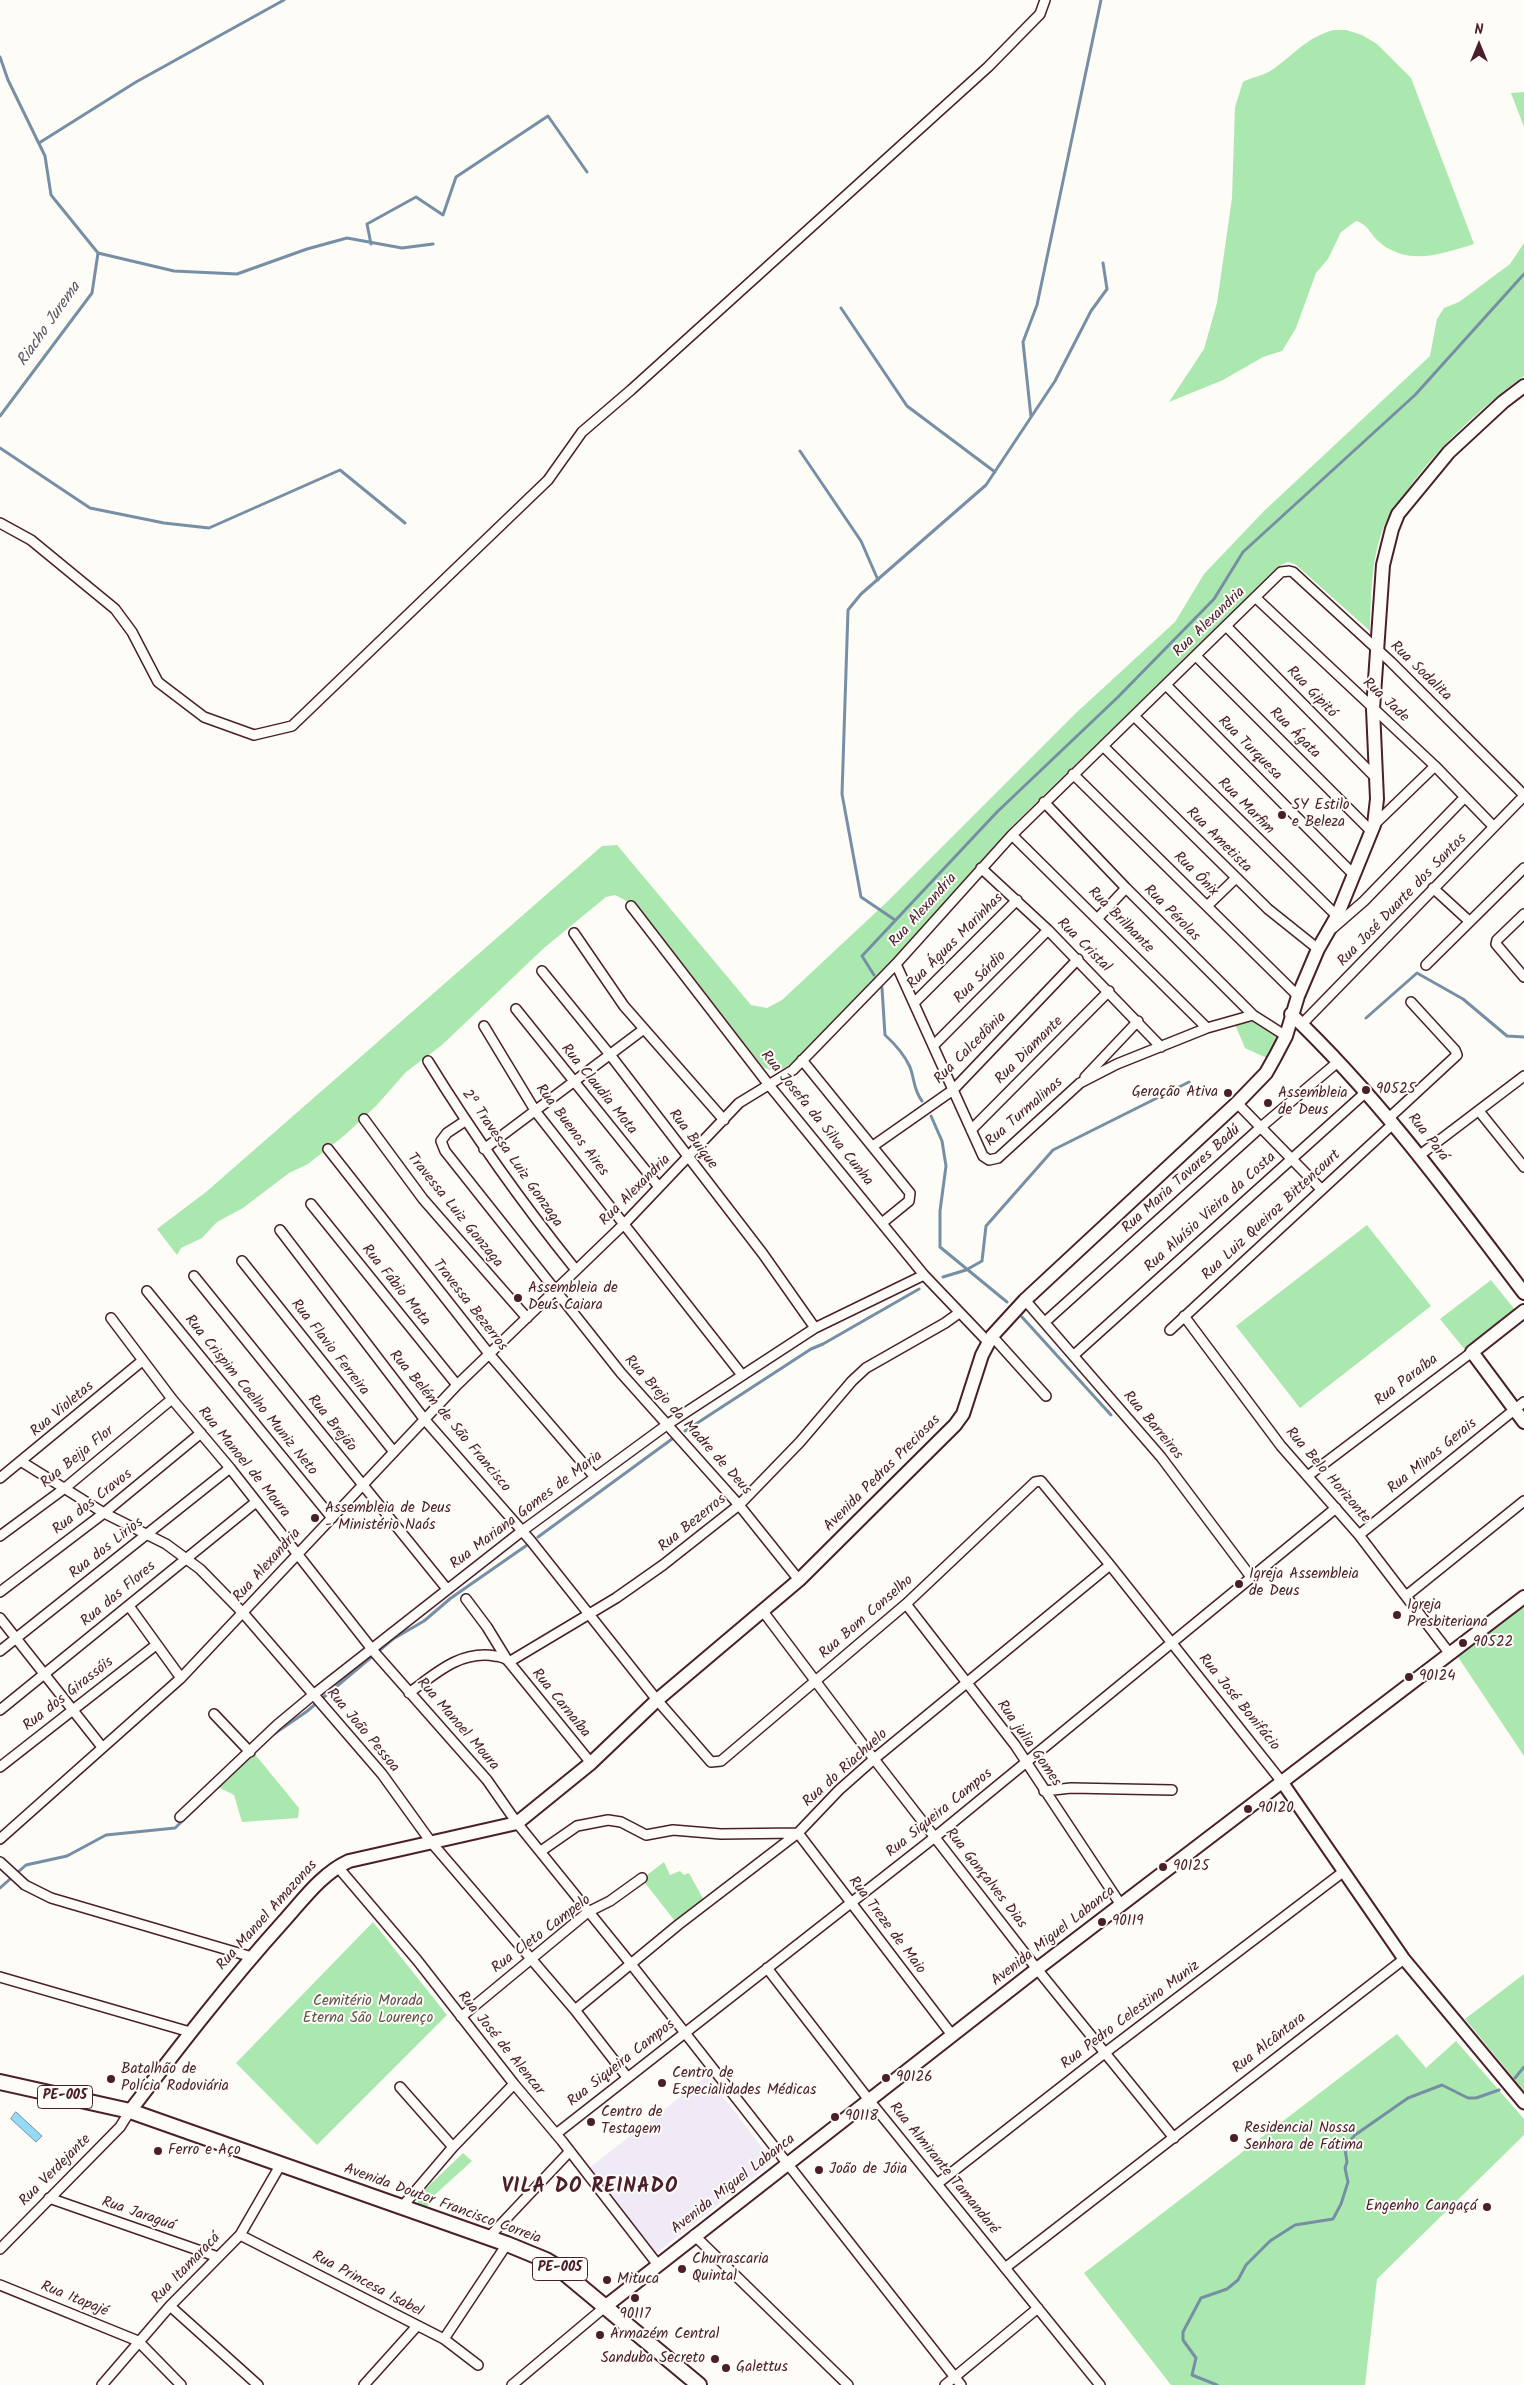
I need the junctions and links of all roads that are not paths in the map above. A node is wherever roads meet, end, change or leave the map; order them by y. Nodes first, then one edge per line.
1 (1045, 0) edge
2 (1524, 386) edge
3 (0, 523) edge
4 (1293, 572) joint
5 (1256, 598) junction
6 (1227, 627) junction
7 (1378, 651) junction
8 (1197, 656) junction
9 (1166, 685) junction
10 (1373, 708) junction
11 (1134, 716) junction
12 (1103, 746) junction
13 (1435, 766) junction
14 (1073, 774) junction
15 (1376, 778) junction
16 (1524, 796) edge
17 (1465, 797) junction
18 (1044, 802) junction
19 (1372, 828) junction
20 (1494, 828) junction
21 (1012, 835) junction
22 (982, 868) junction
23 (1524, 868) edge
24 (1354, 875) junction
25 (1236, 878) junction
26 (1126, 888) junction
27 (1433, 888) junction
28 (1017, 900) junction
29 (631, 906) dead end
30 (1207, 906) junction
31 (1524, 914) edge
32 (1337, 916) junction
33 (1098, 918) junction
34 (1469, 921) junction
35 (1048, 930) junction
36 (574, 933) dead end
37 (1327, 934) junction
38 (1318, 949) junction
39 (1078, 959) junction
40 (896, 964) junction
41 (1426, 965) dead end
42 (542, 971) dead end
43 (1524, 976) edge
44 (1109, 991) junction
45 (1298, 996) junction
46 (1411, 1002) dead end
47 (914, 1003) junction
48 (516, 1009) dead end
49 (1292, 1014) junction
50 (1253, 1015) junction
51 (1138, 1021) junction
52 (1302, 1024) junction
53 (484, 1026) dead end
54 (1207, 1028) junction
55 (644, 1030) junction
56 (1286, 1036) junction
57 (934, 1045) junction
58 (1161, 1047) junction
59 (611, 1056) junction
60 (802, 1060) junction
61 (1339, 1060) junction
62 (428, 1061) dead end
63 (1524, 1076) edge
64 (574, 1083) junction
65 (1080, 1083) junction
66 (769, 1085) junction
67 (954, 1090) junction
68 (1366, 1092) junction
69 (1238, 1103) junction
70 (1479, 1110) junction
71 (536, 1112) junction
72 (364, 1119) dead end
73 (724, 1120) junction
74 (1392, 1120) junction
75 (465, 1121) junction
76 (1261, 1127) junction
77 (971, 1130) junction
78 (873, 1146) junction
79 (328, 1149) dead end
80 (484, 1149) junction
81 (1420, 1155) junction
82 (688, 1158) junction
83 (1292, 1158) junction
84 (1524, 1167) edge
85 (659, 1187) junction
86 (1321, 1188) junction
87 (311, 1204) dead end
88 (624, 1223) junction
89 (882, 1223) junction
90 (280, 1230) dead end
91 (242, 1261) dead end
92 (576, 1270) junction
93 (924, 1275) junction
94 (194, 1276) dead end
95 (556, 1289) junction
96 (148, 1291) dead end
97 (1524, 1293) edge
98 (1025, 1300) junction
99 (1524, 1311) edge
100 (959, 1313) junction
101 (1184, 1316) junction
102 (111, 1318) dead end
103 (527, 1318) junction
104 (1045, 1322) junction
105 (815, 1328) junction
106 (1170, 1330) dead end
107 (990, 1339) junction
108 (1472, 1352) junction
109 (490, 1355) junction
110 (1074, 1355) junction
111 (142, 1361) junction
112 (742, 1375) junction
113 (457, 1385) junction
114 (1046, 1396) dead end
115 (172, 1399) junction
116 (1519, 1406) edge
117 (425, 1420) junction
118 (1524, 1422) edge
119 (668, 1424) junction
120 (201, 1433) junction
121 (394, 1452) junction
122 (22, 1462) junction
123 (230, 1468) junction
124 (1309, 1475) junction
125 (594, 1476) junction
126 (0, 1478) edge
127 (1035, 1482) joint
128 (362, 1486) junction
129 (65, 1488) junction
130 (1524, 1501) edge
131 (256, 1502) junction
132 (739, 1505) junction
133 (1336, 1508) junction
134 (104, 1513) junction
135 (332, 1518) junction
136 (522, 1531) junction
137 (1359, 1534) junction
138 (148, 1535) junction
139 (0, 1536) edge
140 (298, 1553) junction
141 (186, 1558) junction
142 (1110, 1565) junction
143 (1251, 1577) junction
144 (799, 1580) junction
145 (447, 1589) junction
146 (0, 1592) edge
147 (1406, 1596) junction
148 (1524, 1597) edge
149 (466, 1599) dead end
150 (906, 1604) junction
151 (128, 1606) junction
152 (762, 1610) junction
153 (244, 1614) junction
154 (590, 1614) junction
155 (0, 1618) edge
156 (17, 1638) junction
157 (1171, 1644) junction
158 (156, 1645) junction
159 (0, 1651) edge
160 (374, 1651) junction
161 (1450, 1654) junction
162 (507, 1660) junction
163 (45, 1674) junction
164 (181, 1678) junction
165 (817, 1681) junction
166 (966, 1683) junction
167 (409, 1693) junction
168 (314, 1696) junction
169 (656, 1700) junction
170 (73, 1709) junction
171 (0, 1710) edge
172 (214, 1714) dead end
173 (102, 1747) junction
174 (250, 1752) junction
175 (874, 1759) junction
176 (710, 1762) joint
177 (1026, 1762) junction
178 (591, 1763) junction
179 (0, 1767) edge
180 (1282, 1782) junction
181 (1044, 1790) junction
182 (1172, 1790) dead end
183 (180, 1817) dead end
184 (517, 1823) junction
185 (798, 1833) junction
186 (934, 1837) junction
187 (0, 1840) edge
188 (431, 1842) junction
189 (541, 1851) junction
190 (0, 1862) edge
191 (337, 1866) junction
192 (1343, 1872) junction
193 (642, 1878) dead end
194 (852, 1903) junction
195 (1121, 1905) junction
196 (588, 1912) junction
197 (252, 1957) junction
198 (531, 1958) junction
199 (1404, 1959) junction
200 (630, 1964) junction
201 (766, 1968) junction
202 (1038, 1969) junction
203 (0, 1977) edge
204 (574, 2010) junction
205 (460, 2017) junction
206 (190, 2032) junction
207 (684, 2033) junction
208 (952, 2035) junction
209 (1106, 2052) junction
210 (627, 2077) junction
211 (0, 2082) edge
212 (514, 2084) junction
213 (400, 2087) dead end
214 (869, 2100) junction
215 (1524, 2102) edge
216 (130, 2112) junction
217 (556, 2134) junction
218 (1174, 2138) junction
219 (453, 2147) junction
220 (570, 2151) junction
221 (281, 2164) junction
222 (787, 2164) junction
223 (937, 2184) junction
224 (49, 2198) junction
225 (401, 2208) junction
226 (240, 2235) junction
227 (694, 2235) junction
228 (488, 2238) junction
229 (507, 2244) junction
230 (0, 2249) edge
231 (218, 2258) junction
232 (658, 2264) junction
233 (1005, 2268) junction
234 (0, 2285) edge
235 (170, 2306) junction
236 (606, 2306) junction
237 (1038, 2308) junction
238 (417, 2326) junction
239 (444, 2339) junction
240 (138, 2341) junction
241 (478, 2365) dead end
242 (954, 2377) junction
243 (1096, 2384) edge
244 (102, 2385) edge
245 (181, 2385) edge
246 (258, 2385) edge
247 (364, 2385) edge
248 (512, 2385) edge
249 (700, 2385) edge
250 (848, 2385) edge
251 (945, 2385) edge
252 (961, 2385) edge

1 - 3 street
2 - 7 main road, Avenida Pedras Preciosas
4 - 5 street, Rua Alexandria
4 - 7 street, Rua Sodalita
5 - 6 street, Rua Alexandria
5 - 10 street, Rua Jade
6 - 8 street, Rua Alexandria
6 - 15 street, Rua Gipitó
7 - 10 main road, Avenida Pedras Preciosas
7 - 16 street, Rua Sodalita
8 - 9 street, Rua Alexandria
8 - 19 street, Rua Ágata
9 - 11 street, Rua Alexandria
9 - 24 street, Rua Turquesa
10 - 13 street, Rua Jade
10 - 15 main road, Avenida Pedras Preciosas
11 - 12 street, Rua Alexandria
11 - 32 street, Rua Marfim
12 - 14 street, Rua Alexandria
12 - 25 street, Rua Ametista
13 - 17 street, Rua Jade
13 - 19 street
14 - 18 street, Rua Alexandria
14 - 30 street, Rua Ônix
15 - 19 main road, Avenida Pedras Preciosas
16 - 20 street, Rua José Duarte dos Santos
17 - 20 street, Rua Jade
17 - 37 street
18 - 21 street, Rua Alexandria
18 - 26 street, Rua Pérolas
19 - 24 main road, Avenida Pedras Preciosas
20 - 27 street, Rua José Duarte dos Santos
21 - 22 street, Rua Alexandria
21 - 33 street, Rua Brilhante
22 - 28 street, Rua Cristal
22 - 40 street, Rua Alexandria
23 - 34 street
24 - 32 main road, Avenida Pedras Preciosas
25 - 30 street
25 - 38 street, Rua Ametista
26 - 33 street
26 - 50 street, Rua Pérolas
27 - 34 street
27 - 52 street, Rua José Duarte dos Santos
28 - 35 street, Rua Cristal
28 - 47 street, Rua Águas Marinhas
29 - 66 street, Rua Josefa da Silva Cunha
30 - 45 street, Rua Ônix
31 - 43 street
32 - 37 main road, Avenida Pedras Preciosas
33 - 54 street, Rua Brilhante
34 - 41 street
35 - 39 street, Rua Cristal
35 - 57 street, Rua Sárdio
36 - 55 street
37 - 38 main road, Avenida Pedras Preciosas
38 - 45 main road, Avenida Pedras Preciosas
39 - 44 street, Rua Cristal
39 - 67 street, Rua Calcedônia
40 - 47 street, Rua Turmalinas
40 - 60 street, Rua Alexandria
42 - 59 street, Rua Buique
44 - 51 street, Rua Cristal
44 - 77 street, Rua Diamante
45 - 49 main road, Avenida Pedras Preciosas
46 - 74 street, Rua Luiz Queiroz Bittencourt
47 - 57 street, Rua Turmalinas
48 - 64 street, Rua Claudia Mota
49 - 52 main road, Rua Pará
49 - 56 main road, Avenida Pedras Preciosas
50 - 54 street, Rua Turmalinas
50 - 56 street, Rua Pérolas
51 - 58 street, Rua Cristal
51 - 65 street
52 - 61 main road, Rua Pará
53 - 71 street, Rua Buenos Aires
54 - 58 street, Rua Turmalinas
55 - 59 street
55 - 73 street
56 - 69 main road, Avenida Pedras Preciosas
57 - 67 street, Rua Turmalinas
58 - 65 street, Rua Turmalinas
59 - 64 street
59 - 82 street, Rua Buique
60 - 66 street, Rua Alexandria
60 - 78 street
61 - 68 main road, Rua Pará
61 - 76 street, Rua Maria Tavares Badú
62 - 75 street, 2ª Travessa Luiz Gonzaga
63 - 70 street
64 - 71 street
64 - 85 street, Rua Claudia Mota
65 - 77 street, Rua Turmalinas
66 - 73 street, Rua Alexandria
66 - 89 street, Rua Josefa da Silva Cunha
67 - 77 street, Rua Turmalinas
67 - 78 street, Rua Calcedônia
68 - 74 main road, Rua Pará
68 - 83 street, Rua Aluísio Vieira da Costa
69 - 76 street
69 - 98 main road, Avenida Pedras Preciosas
70 - 81 street
70 - 84 street
71 - 80 street
71 - 88 street, Rua Buenos Aires
72 - 103 street, Travessa Luiz Gonzaga
73 - 82 street, Rua Alexandria
74 - 81 main road, Rua Pará
74 - 86 street, Rua Luiz Queiroz Bittencourt
75 - 80 street, 2ª Travessa Luiz Gonzaga
75 - 95 street, Rua Brejo da Madre de Deus
76 - 83 street
76 - 104 street, Rua Maria Tavares Badú
78 - 89 street
79 - 109 street, Travessa Bezerros
80 - 92 street, 2ª Travessa Luiz Gonzaga
81 - 97 main road, Rua Pará
82 - 85 street, Rua Alexandria
82 - 105 street, Rua Buique
83 - 86 street
83 - 110 street, Rua Aluísio Vieira da Costa
85 - 88 street, Rua Alexandria
86 - 101 street, Rua Luiz Queiroz Bittencourt
87 - 113 street, Rua Fábio Mota
88 - 92 street, Rua Alexandria
88 - 112 street, Rua Buenos Aires
89 - 93 street, Rua Josefa da Silva Cunha
90 - 117 street, Rua Belém de São Francisco
91 - 121 street, Rua Flavio Ferreira
92 - 95 street, Rua Alexandria
93 - 100 street, Rua Josefa da Silva Cunha
93 - 105 street, Rua Mariana Gomes de Maria
94 - 128 street, Rua Brejão
95 - 103 street, Rua Alexandria
95 - 119 street, Rua Brejo da Madre de Deus
96 - 135 street, Rua Crispim Coelho Muniz Neto
98 - 104 street, Rua Barreiros
98 - 107 main road, Avenida Pedras Preciosas
99 - 108 main road, Rua Paraíba
100 - 107 street, Rua Josefa da Silva Cunha
100 - 132 street, Rua Bezerros
101 - 106 street, Rua Luiz Queiroz Bittencourt
101 - 124 street, Rua Belo Horizonte
102 - 111 street, Rua Manoel de Moura
103 - 109 street, Rua Alexandria
104 - 110 street, Rua Barreiros
105 - 112 street, Rua Mariana Gomes de Maria
107 - 114 street, Rua Josefa da Silva Cunha
107 - 144 main road, Avenida Pedras Preciosas
108 - 116 main road
108 - 124 street, Rua Paraíba
109 - 113 street, Rua Alexandria
109 - 125 street, Travessa Bezerros
110 - 143 street, Rua Barreiros
111 - 115 street, Rua Manoel de Moura
111 - 122 street, Rua Violetas
112 - 119 street, Rua Mariana Gomes de Maria
113 - 117 street, Rua Alexandria
115 - 120 street, Rua Manoel de Moura
115 - 129 street, Rua Beija Flor
116 - 118 main road
116 - 137 street, Rua Minas Gerais
117 - 121 street, Rua Alexandria
117 - 136 street, Rua Belém de São Francisco
119 - 125 street, Rua Mariana Gomes de Maria
119 - 132 street, Rua Brejo da Madre de Deus
120 - 123 street, Rua Manoel de Moura
120 - 134 street, Rua dos Cravos
121 - 128 street, Rua Alexandria
122 - 126 street, Rua Violetas
122 - 129 street, Rua João Pessoa
123 - 131 street, Rua Manoel de Moura
123 - 138 street, Rua dos Lirios
124 - 133 street, Rua Belo Horizonte
125 - 136 street, Rua Mariana Gomes de Maria
127 - 142 street, Rua José Bonifácio
127 - 150 street, Rua Bom Conselho
128 - 135 street, Rua Alexandria
128 - 145 street, Rua Brejão
129 - 134 street, Rua João Pessoa
129 - 139 street, Rua Beija Flor
130 - 147 street
131 - 140 street, Rua Manoel de Moura
131 - 141 street, Rua das Flores
132 - 144 street, Rua Brejo da Madre de Deus
132 - 154 street, Rua Bezerros
133 - 137 street, Rua Belo Horizonte
133 - 143 street, Rua Siqueira Campos
134 - 138 street, Rua João Pessoa
134 - 146 street, Rua dos Cravos
135 - 140 street, Rua Alexandria
136 - 145 street, Rua Mariana Gomes de Maria
136 - 154 street, Rua Belém de São Francisco
137 - 147 street, Rua Belo Horizonte
138 - 141 street, Rua João Pessoa
138 - 156 street, Rua dos Lirios
140 - 153 street, Rua Alexandria
140 - 160 street, Rua Manoel de Moura
141 - 151 street, Rua das Flores
141 - 153 street, Rua João Pessoa
142 - 157 street, Rua José Bonifácio
142 - 166 street, Rua do Riachuelo
143 - 157 street, Rua Siqueira Campos
144 - 152 main road, Avenida Pedras Preciosas
145 - 160 street, Rua Mariana Gomes de Maria
147 - 161 street, Rua Belo Horizonte
148 - 161 main road, Avenida Miguel Labanca
149 - 162 street, Rua Carnaíba
150 - 165 street, Rua Bom Conselho
150 - 166 street, Rua julia Gomes
151 - 158 street
151 - 163 street, Rua das Flores
152 - 165 street, Rua Gonçalves Dias
152 - 169 main road, Avenida Pedras Preciosas
153 - 164 street, Rua Alexandria
153 - 168 street, Rua João Pessoa
154 - 162 street, Rua Bezerros
154 - 169 street, Rua Belém de São Francisco
155 - 156 street
156 - 159 street, Rua dos Lirios
156 - 163 street
157 - 177 street, Rua Siqueira Campos
157 - 180 street, Rua José Bonifácio
158 - 164 street
158 - 170 street, Rua dos Girassóis
160 - 167 street, Rua Manoel Moura
160 - 168 street, Rua Mariana Gomes de Maria
161 - 180 main road, Avenida Miguel Labanca
162 - 167 street
162 - 178 street, Rua Carnaíba
163 - 170 street
163 - 171 street, Rua das Flores
164 - 173 street, Rua Alexandria
165 - 175 street, Rua Gonçalves Dias
165 - 176 street, Rua Bom Conselho
166 - 175 street, Rua do Riachuelo
166 - 177 street, Rua julia Gomes
167 - 184 street, Rua Manoel Moura
168 - 174 street, Rua Mariana Gomes de Maria
168 - 188 street, Rua João Pessoa
169 - 176 street, Rua Belém de São Francisco
169 - 178 main road, Avenida Pedras Preciosas
170 - 173 street
170 - 179 street, Rua dos Girassóis
172 - 174 street
173 - 187 street, Rua Alexandria
174 - 183 street, Rua Mariana Gomes de Maria
175 - 185 street, Rua do Riachuelo
175 - 186 street, Rua Gonçalves Dias
177 - 181 street, Rua julia Gomes
177 - 186 street, Rua Siqueira Campos
178 - 184 main road, Avenida Pedras Preciosas
180 - 192 street, Rua José Bonifácio
180 - 195 main road, Avenida Miguel Labanca
181 - 182 street
181 - 195 street, Rua julia Gomes
184 - 188 main road, Rua Manoel Amazonas
184 - 189 street, Rua Manoel Moura
185 - 189 street
185 - 194 street, Rua Treze de Maio
185 - 200 street, Rua do Riachuelo
186 - 194 street, Rua Siqueira Campos
186 - 202 street, Rua Gonçalves Dias
188 - 191 main road, Rua Manoel Amazonas
188 - 198 street, Rua João Pessoa
189 - 196 street, Rua Manoel Moura
190 - 197 street
191 - 197 main road, Rua Manoel Amazonas
191 - 205 street, Rua José de Alencar
192 - 199 street, Rua José Bonifácio
192 - 209 street, Rua Pedro Celestino Muniz
193 - 196 street, Rua Cleto Campelo
194 - 201 street, Rua Siqueira Campos
194 - 208 street, Rua Treze de Maio
195 - 202 main road, Avenida Miguel Labanca
196 - 198 street, Rua Cleto Campelo
196 - 200 street, Rua Manoel Moura
197 - 206 main road, Rua Manoel Amazonas
198 - 204 street, Rua João Pessoa
198 - 205 street, Rua Cleto Campelo
199 - 215 street
199 - 218 street, Rua Alcântara
200 - 204 street, Rua do Riachuelo
200 - 207 street, Rua Manoel Moura
201 - 207 street, Rua Siqueira Campos
201 - 214 street, Rua Almirante Tamandaré
202 - 208 main road, Avenida Miguel Labanca
202 - 209 street, Rua Gonçalves Dias
203 - 206 street
204 - 210 street, Rua João Pessoa
205 - 212 street, Rua José de Alencar
206 - 216 main road, Rua Manoel Amazonas
207 - 210 street, Rua Siqueira Campos
207 - 222 street, Rua Manoel Moura
208 - 214 main road, Avenida Miguel Labanca
209 - 218 street, Rua Gonçalves Dias
209 - 223 street, Rua Pedro Celestino Muniz
210 - 217 street, Rua Siqueira Campos
211 - 216 main road, PE-005
212 - 217 street, Rua José de Alencar
212 - 219 street
213 - 219 street
214 - 222 main road, Avenida Miguel Labanca
214 - 223 street, Rua Almirante Tamandaré
216 - 221 main road, PE-005
216 - 224 street, Rua Verdejante
217 - 220 street, Rua José de Alencar
218 - 233 street, Rua Alcântara
219 - 225 street
220 - 228 street
220 - 232 street, Rua José de Alencar
221 - 225 main road, Avenida Doutor Francisco Correia / PE-005
221 - 226 street, Rua Itamaracá
222 - 227 main road, Avenida Miguel Labanca
222 - 242 street, Rua Manoel Moura
223 - 233 street, Rua Almirante Tamandaré
224 - 230 street, Rua Verdejante
224 - 231 street, Rua Jaraguá
225 - 228 main road, Avenida Doutor Francisco Correia / PE-005
226 - 231 street, Rua Itamaracá
226 - 238 street, Rua Princesa Isabel
227 - 232 main road, Avenida Miguel Labanca
227 - 250 street
228 - 229 main road, Avenida Doutor Francisco Correia / PE-005
229 - 236 main road, Avenida Doutor Francisco Correia / PE-005
229 - 239 street
231 - 235 street, Rua Itamaracá
232 - 236 main road, Avenida Miguel Labanca
233 - 237 street, Rua Almirante Tamandaré
234 - 240 street, Rua Itapajé
235 - 240 street, Rua Itamaracá
235 - 246 street
236 - 248 street
236 - 249 main road, Avenida Doutor Francisco Correia / PE-005
237 - 242 street
237 - 243 street, Rua Almirante Tamandaré
238 - 239 street, Rua Princesa Isabel
238 - 247 street
239 - 241 street, Rua Princesa Isabel
240 - 244 street, Rua Itamaracá
240 - 245 street
242 - 251 street
242 - 252 street, Rua Manoel Moura

